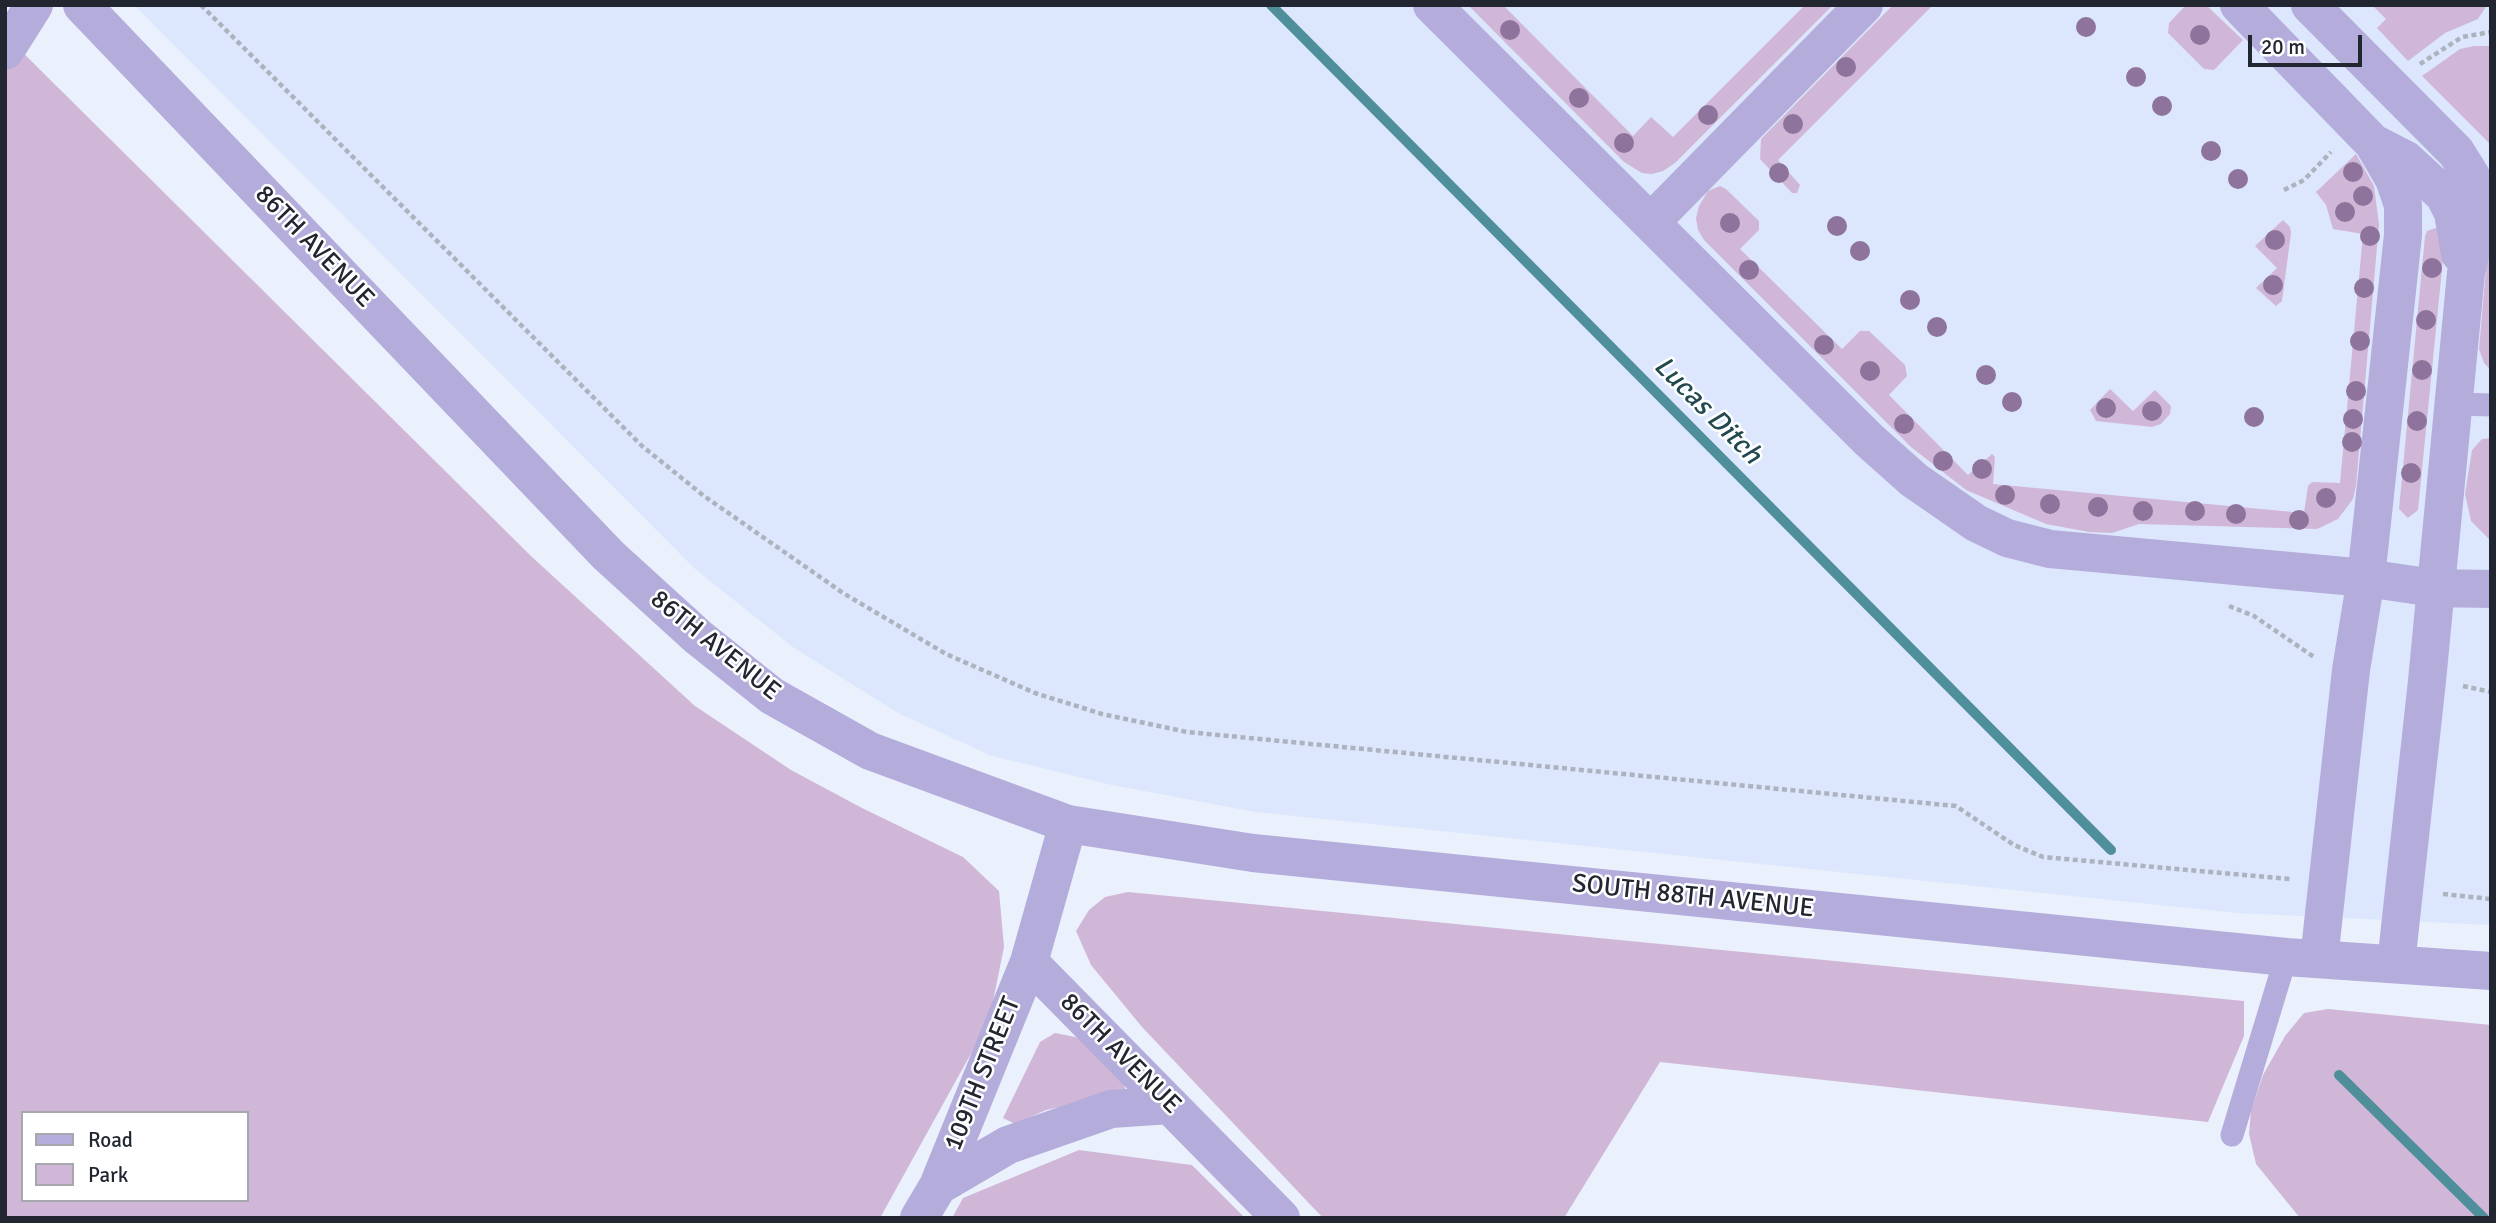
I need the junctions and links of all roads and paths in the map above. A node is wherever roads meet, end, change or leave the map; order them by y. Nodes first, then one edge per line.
1 (34, 5) edge
2 (82, 5) edge
3 (201, 5) edge
4 (1432, 5) edge
5 (1864, 5) edge
6 (2239, 5) edge
7 (2310, 5) edge
8 (2491, 32) edge
9 (5, 51) edge
10 (2416, 66) dead end
11 (2373, 143) junction
12 (2332, 151) dead end
13 (2284, 190) dead end
14 (1651, 222) junction
15 (2466, 273) junction
16 (2473, 405) edge
17 (2366, 578) junction
18 (2434, 588) junction
19 (2491, 589) edge
20 (2460, 685) dead end
21 (2491, 692) edge
22 (1068, 824) junction
23 (2293, 865) dead end
24 (2442, 894) dead end
25 (2491, 899) edge
26 (2303, 958) junction
27 (1029, 962) junction
28 (2396, 964) junction
29 (2491, 971) edge
30 (1170, 1105) junction
31 (2232, 1135) dead end
32 (928, 1202) edge
33 (1281, 1218) edge

1 - 9 street
2 - 22 street, 86TH AVENUE
3 - 23 path
4 - 14 street
5 - 14 street
6 - 11 street
7 - 15 street
8 - 10 path
11 - 15 street
11 - 17 street
12 - 13 path
14 - 17 street
15 - 16 street
16 - 18 street
17 - 18 street
17 - 26 street
18 - 19 street
18 - 28 street
20 - 21 path
22 - 26 street, SOUTH 88TH AVENUE
22 - 27 street
24 - 25 path
26 - 28 street, SOUTH 88TH AVENUE
26 - 31 lane
27 - 30 street, 86TH AVENUE
27 - 32 street, 109TH STREET
28 - 29 street
30 - 32 street, 109TH STREET
30 - 33 street, 86TH AVENUE

